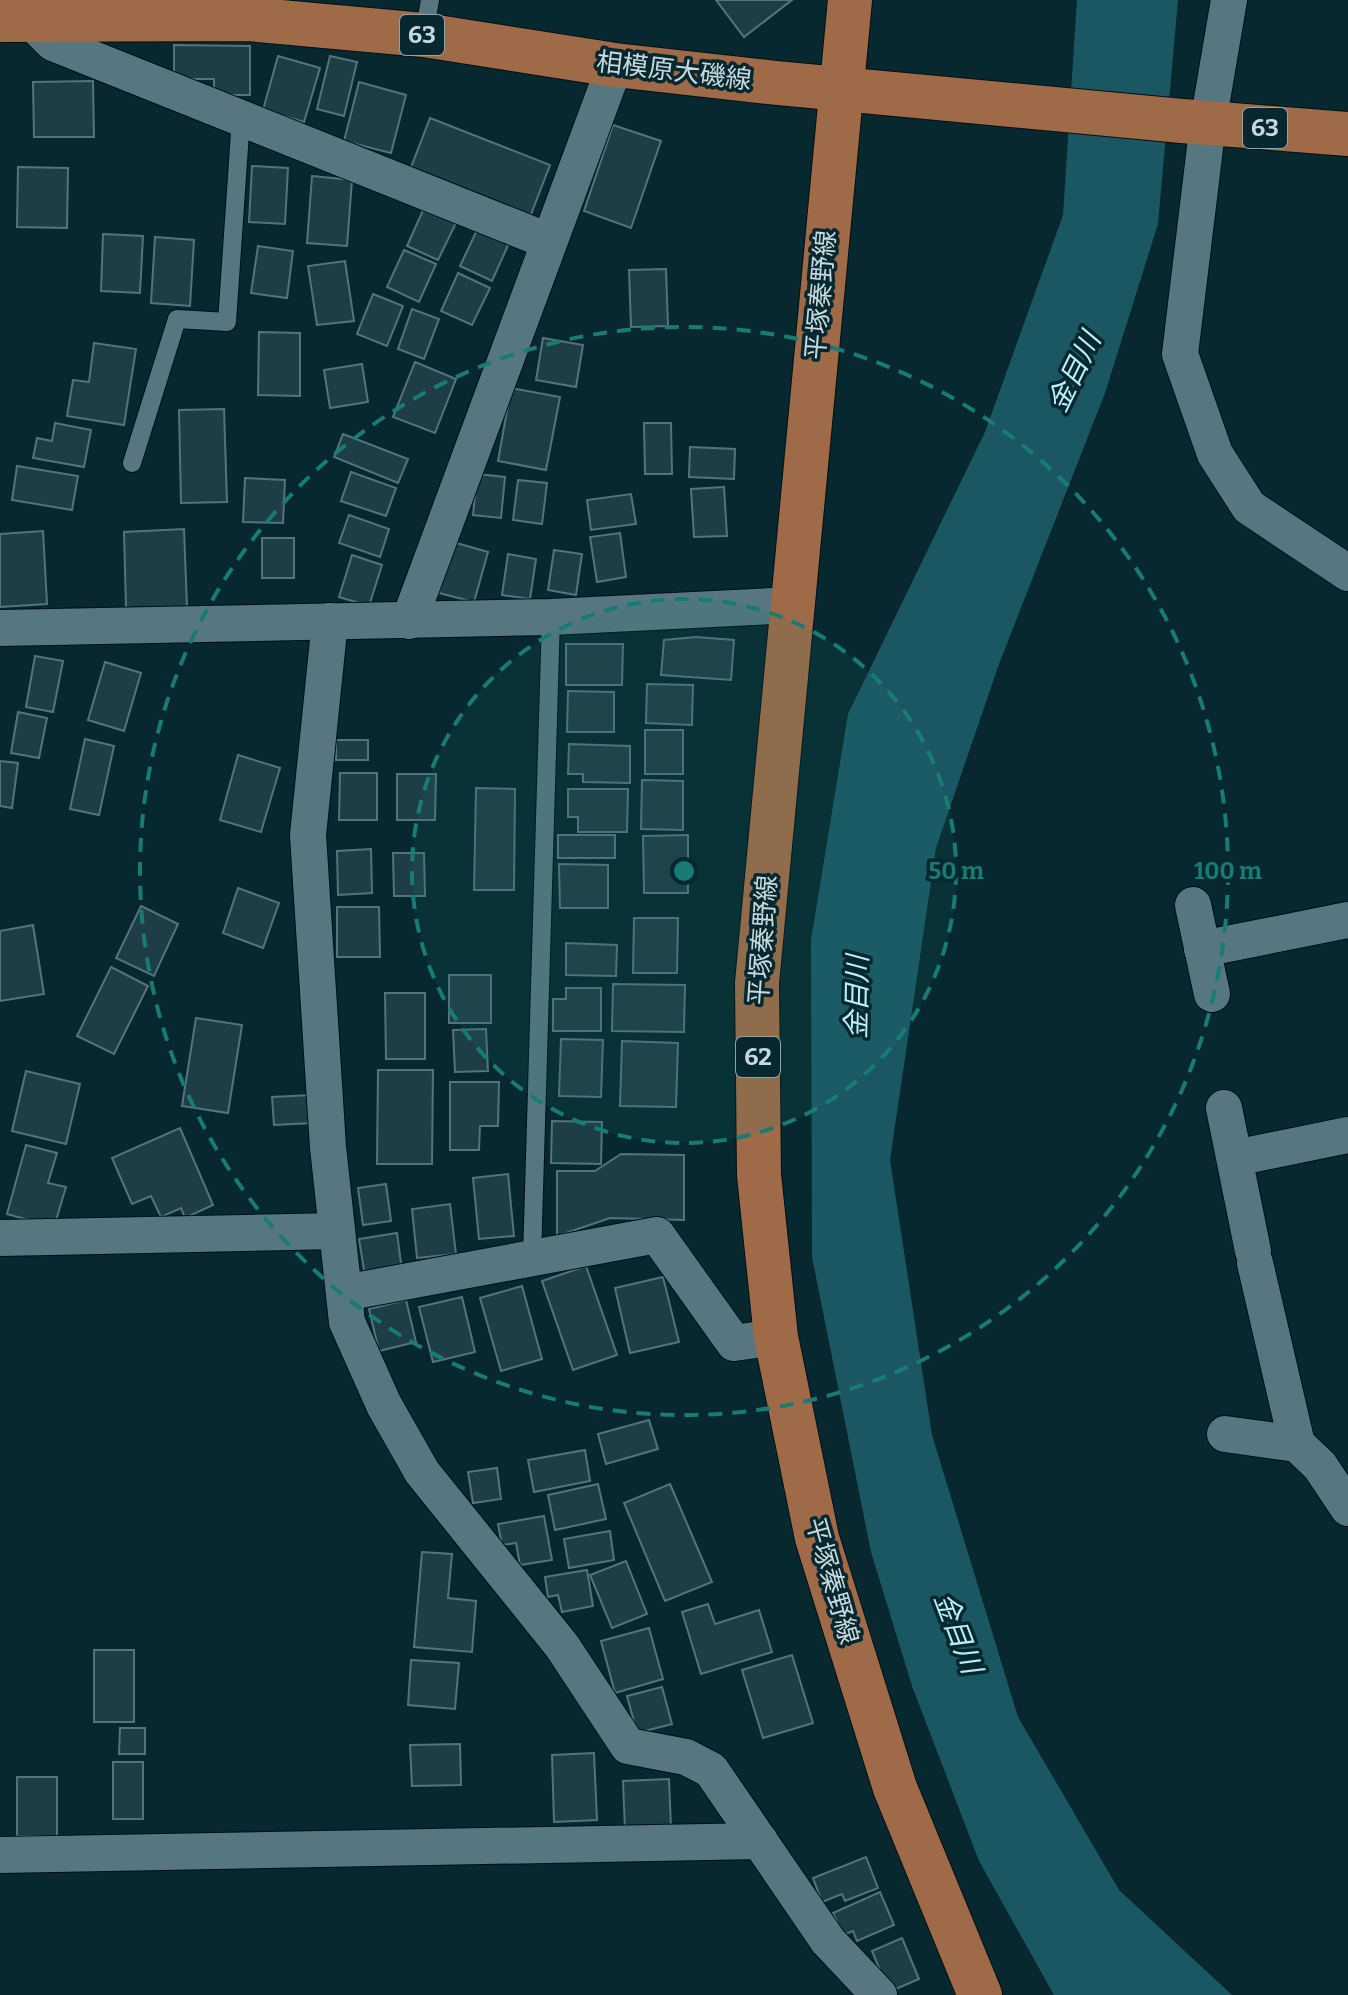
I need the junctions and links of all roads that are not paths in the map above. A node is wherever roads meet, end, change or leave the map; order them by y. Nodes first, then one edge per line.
1 (850, 0) edge
2 (1229, 0) edge
3 (427, 18) edge
4 (15, 19) edge
5 (615, 65) junction
6 (841, 89) junction
7 (241, 118) junction
8 (1195, 122) junction
9 (1348, 134) edge
10 (548, 241) junction
11 (132, 463) dead end
12 (1348, 573) edge
13 (793, 605) junction
14 (551, 617) junction
15 (330, 621) junction
16 (409, 621) junction
17 (0, 628) edge
18 (1193, 905) dead end
19 (1348, 920) edge
20 (1202, 949) junction
21 (1212, 994) dead end
22 (1224, 1108) dead end
23 (1348, 1135) edge
24 (1235, 1158) junction
25 (337, 1231) junction
26 (0, 1238) edge
27 (532, 1258) junction
28 (344, 1293) junction
29 (776, 1337) junction
30 (1225, 1434) dead end
31 (1297, 1444) junction
32 (1348, 1508) edge
33 (760, 1841) junction
34 (0, 1855) edge
35 (879, 1995) edge
36 (980, 1995) edge

1 - 6 main road, 平塚秦野線 / 62
2 - 8 street
3 - 4 main road, 相模原大磯線 / 63
3 - 5 main road, 相模原大磯線 / 63
4 - 7 street
5 - 6 main road, 相模原大磯線 / 63
5 - 10 street
6 - 8 main road, 相模原大磯線 / 63
6 - 13 main road, 平塚秦野線 / 62
7 - 10 street
7 - 11 lane
8 - 9 main road, 相模原大磯線 / 63
8 - 12 street
10 - 16 street
13 - 14 street
13 - 29 main road, 平塚秦野線 / 62
14 - 16 street
14 - 27 lane
15 - 16 street
15 - 17 street
15 - 25 street
18 - 20 street
19 - 20 street
20 - 21 street
22 - 24 street
23 - 24 street
24 - 31 street
25 - 26 street
25 - 28 street
27 - 28 street
27 - 29 street
28 - 33 street
29 - 36 main road, 平塚秦野線 / 62
30 - 31 street
31 - 32 street
33 - 34 street
33 - 35 street

